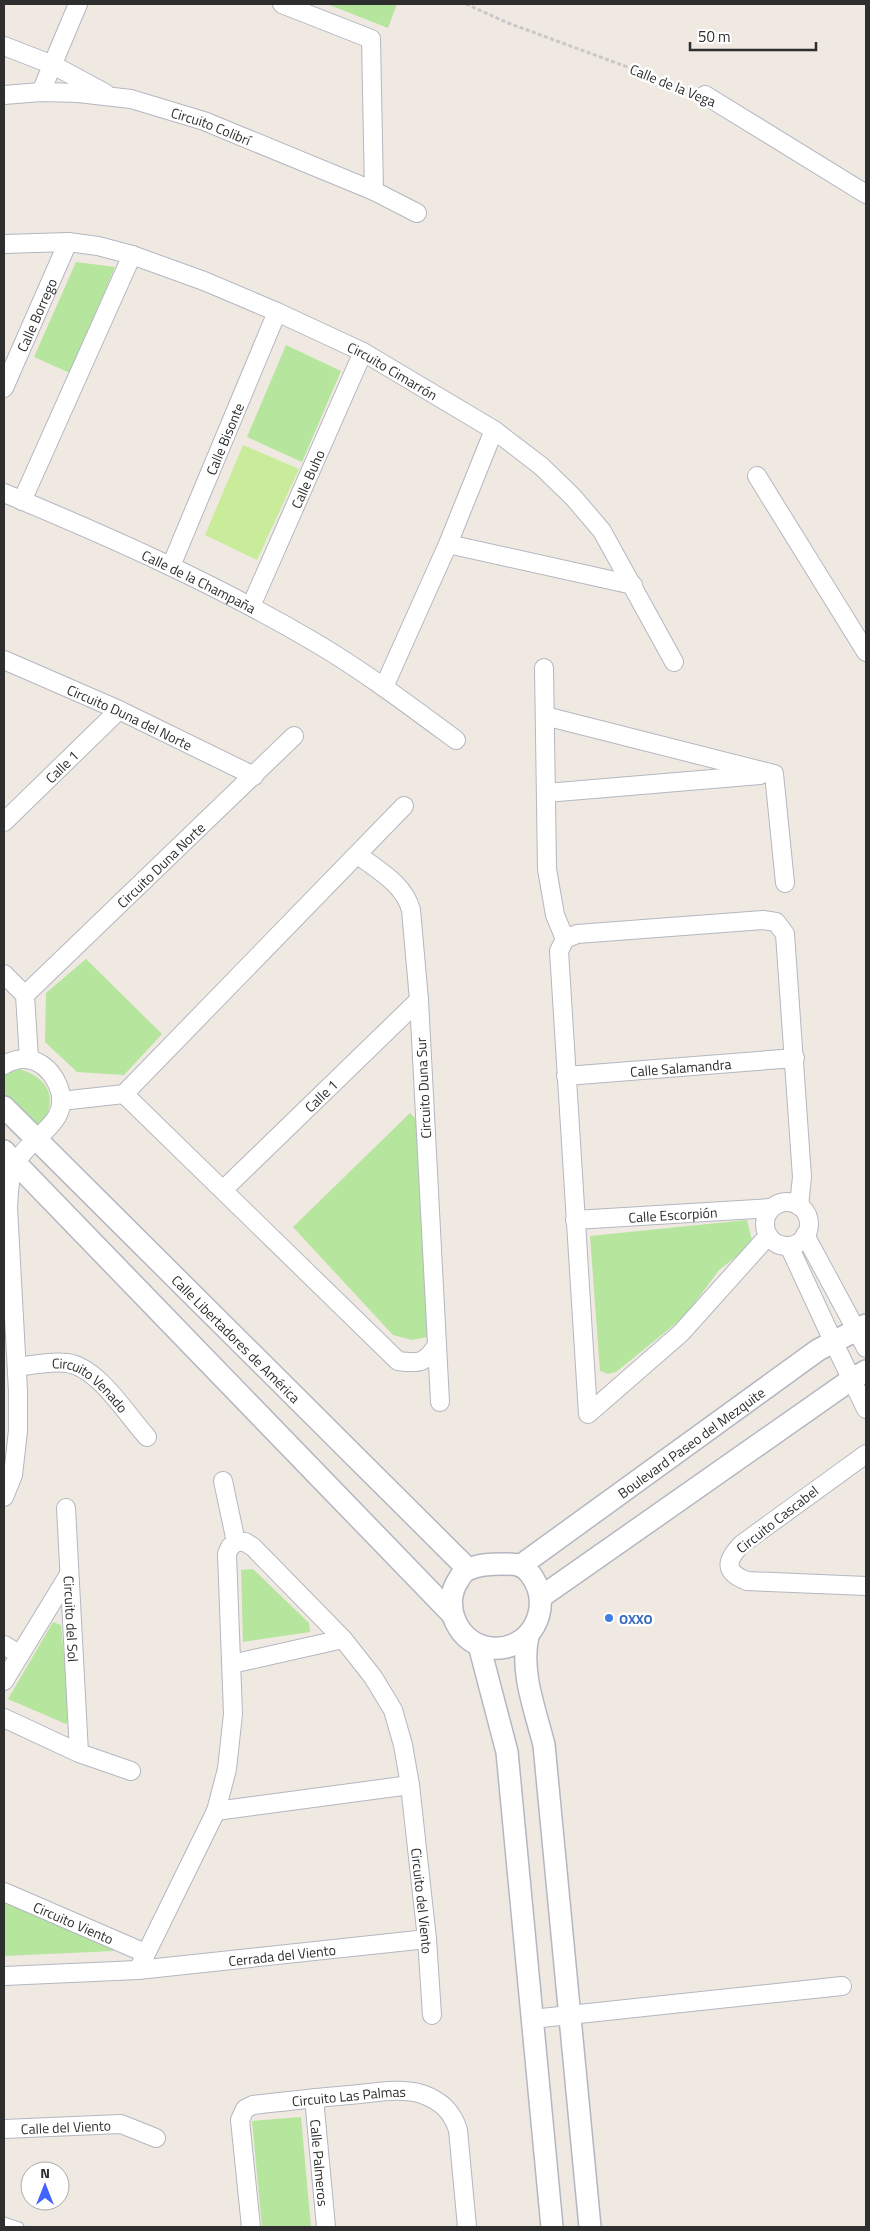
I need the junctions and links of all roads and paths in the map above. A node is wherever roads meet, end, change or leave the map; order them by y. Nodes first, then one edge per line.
1 (78, 4) edge
2 (282, 4) edge
3 (466, 4) edge
4 (4, 46) edge
5 (53, 64) junction
6 (41, 92) junction
7 (4, 95) edge
8 (706, 95) joint
9 (109, 96) junction
10 (374, 191) junction
11 (866, 194) edge
12 (416, 213) dead end
13 (68, 242) junction
14 (4, 244) edge
15 (132, 256) junction
16 (277, 312) junction
17 (363, 352) junction
18 (4, 388) edge
19 (494, 430) junction
20 (757, 476) dead end
21 (4, 493) edge
22 (22, 501) junction
23 (448, 544) junction
24 (171, 566) junction
25 (633, 585) junction
26 (251, 606) junction
27 (866, 652) edge
28 (4, 660) edge
29 (674, 662) dead end
30 (544, 668) dead end
31 (384, 687) junction
32 (119, 710) junction
33 (545, 716) junction
34 (294, 736) dead end
35 (456, 740) dead end
36 (774, 774) junction
37 (254, 776) junction
38 (546, 793) junction
39 (404, 806) dead end
40 (4, 822) edge
41 (358, 855) junction
42 (786, 883) dead end
43 (565, 939) junction
44 (4, 974) edge
45 (25, 994) junction
46 (418, 1000) junction
47 (795, 1058) junction
48 (29, 1059) junction
49 (4, 1065) edge
50 (566, 1076) junction
51 (124, 1094) junction
52 (61, 1101) junction
53 (4, 1107) edge
54 (37, 1141) junction
55 (10, 1157) edge
56 (222, 1190) junction
57 (799, 1206) junction
58 (771, 1208) junction
59 (575, 1220) junction
60 (806, 1235) junction
61 (768, 1236) junction
62 (789, 1246) junction
63 (9, 1315) edge
64 (862, 1327) edge
65 (833, 1341) junction
66 (437, 1345) junction
67 (866, 1348) edge
68 (17, 1368) junction
69 (859, 1376) edge
70 (11, 1391) edge
71 (440, 1402) dead end
72 (866, 1409) edge
73 (147, 1437) dead end
74 (862, 1460) edge
75 (223, 1480) dead end
76 (4, 1497) edge
77 (66, 1508) dead end
78 (236, 1542) junction
79 (520, 1566) junction
80 (468, 1569) junction
81 (68, 1576) junction
82 (866, 1586) edge
83 (541, 1597) junction
84 (452, 1614) junction
85 (528, 1636) junction
86 (343, 1639) junction
87 (4, 1645) edge
88 (479, 1645) junction
89 (20, 1655) junction
90 (232, 1664) junction
91 (6, 1672) edge
92 (4, 1718) edge
93 (79, 1753) junction
94 (131, 1771) dead end
95 (410, 1785) junction
96 (216, 1811) junction
97 (4, 1892) edge
98 (427, 1939) junction
99 (145, 1953) junction
100 (138, 1970) junction
101 (4, 1976) edge
102 (842, 1986) dead end
103 (432, 2015) dead end
104 (570, 2016) junction
105 (532, 2019) junction
106 (314, 2098) junction
107 (4, 2129) edge
108 (156, 2138) dead end
109 (4, 2222) edge
110 (19, 2227) edge
111 (251, 2227) edge
112 (326, 2227) edge
113 (466, 2227) edge
114 (552, 2227) edge
115 (590, 2227) edge

1 - 5 street
2 - 10 street
3 - 8 path, Calle de la Vega
4 - 5 street
5 - 6 street
5 - 9 street
6 - 7 street, Circuito Colibrí
6 - 9 street, Circuito Colibrí
8 - 11 street, Calle de la Vega
9 - 10 street, Circuito Colibrí
10 - 12 street, Circuito Colibrí
13 - 14 street, Circuito Cimarrón
13 - 15 street, Circuito Cimarrón
13 - 18 street, Calle Borrego
15 - 16 street, Circuito Cimarrón
15 - 22 street
16 - 17 street, Circuito Cimarrón
16 - 24 street, Calle Bisonte
17 - 19 street, Circuito Cimarrón
17 - 26 street, Calle Buho
19 - 23 street
19 - 25 street, Circuito Cimarrón
20 - 27 street
21 - 22 street, Calle de la Champaña
22 - 24 street, Calle de la Champaña
23 - 25 street
23 - 31 street
24 - 26 street, Calle de la Champaña
25 - 29 street, Circuito Cimarrón
26 - 31 street, Calle de la Champaña
28 - 32 street, Circuito Duna del Norte
30 - 33 street
31 - 35 street, Calle de la Champaña
32 - 37 street, Circuito Duna del Norte
32 - 40 street, Calle 1
33 - 36 street
33 - 38 street
34 - 37 street, Circuito Duna Norte
36 - 38 street
36 - 42 street
37 - 45 street, Circuito Duna Norte
38 - 43 street
39 - 41 street
41 - 46 street, Circuito Duna Sur
41 - 51 street
43 - 47 street
43 - 50 street
44 - 45 street
45 - 48 street
46 - 56 street, Calle 1
46 - 66 street, Circuito Duna Sur
47 - 50 street, Calle Salamandra
47 - 57 street
48 - 49 street
48 - 52 street
50 - 59 street
51 - 52 street
51 - 56 street
52 - 54 street
53 - 54 street, Calle Libertadores de América
54 - 55 street
54 - 80 street, Calle Libertadores de América
55 - 63 street
55 - 84 street
56 - 66 street
57 - 58 street
57 - 60 street
58 - 59 street, Calle Escorpión
58 - 61 street
59 - 61 street
60 - 62 street
60 - 64 street
61 - 62 street
62 - 65 street
63 - 68 street
64 - 65 street, Boulevard Paseo del Mezquite
64 - 67 street
65 - 69 street
65 - 79 street, Boulevard Paseo del Mezquite
66 - 71 street, Circuito Duna Sur
68 - 70 street
68 - 73 street, Circuito Venado
69 - 72 street
69 - 83 street
70 - 76 street
74 - 82 street, Circuito Cascabel
75 - 78 street
77 - 81 street
78 - 86 street, Circuito del Viento
78 - 90 street
79 - 80 street
79 - 83 street
80 - 84 street
81 - 89 street, Circuito del Sol
81 - 93 street, Circuito del Sol
83 - 85 street
84 - 88 street
85 - 88 street
85 - 104 street
86 - 90 street
86 - 95 street, Circuito del Viento
87 - 89 street
88 - 105 street
89 - 91 street, Circuito del Sol
90 - 96 street
92 - 93 street
93 - 94 street
95 - 96 street
95 - 98 street, Circuito del Viento
96 - 99 street
97 - 99 street, Circuito Viento
98 - 100 street, Cerrada del Viento
98 - 103 street, Circuito del Viento
99 - 100 street
100 - 101 street
102 - 104 street
104 - 105 street
104 - 115 street
105 - 114 street
106 - 111 street, Circuito Las Palmas
106 - 112 street, Calle Palmeros
106 - 113 street, Circuito Las Palmas
107 - 108 street, Calle del Viento
109 - 110 lane

